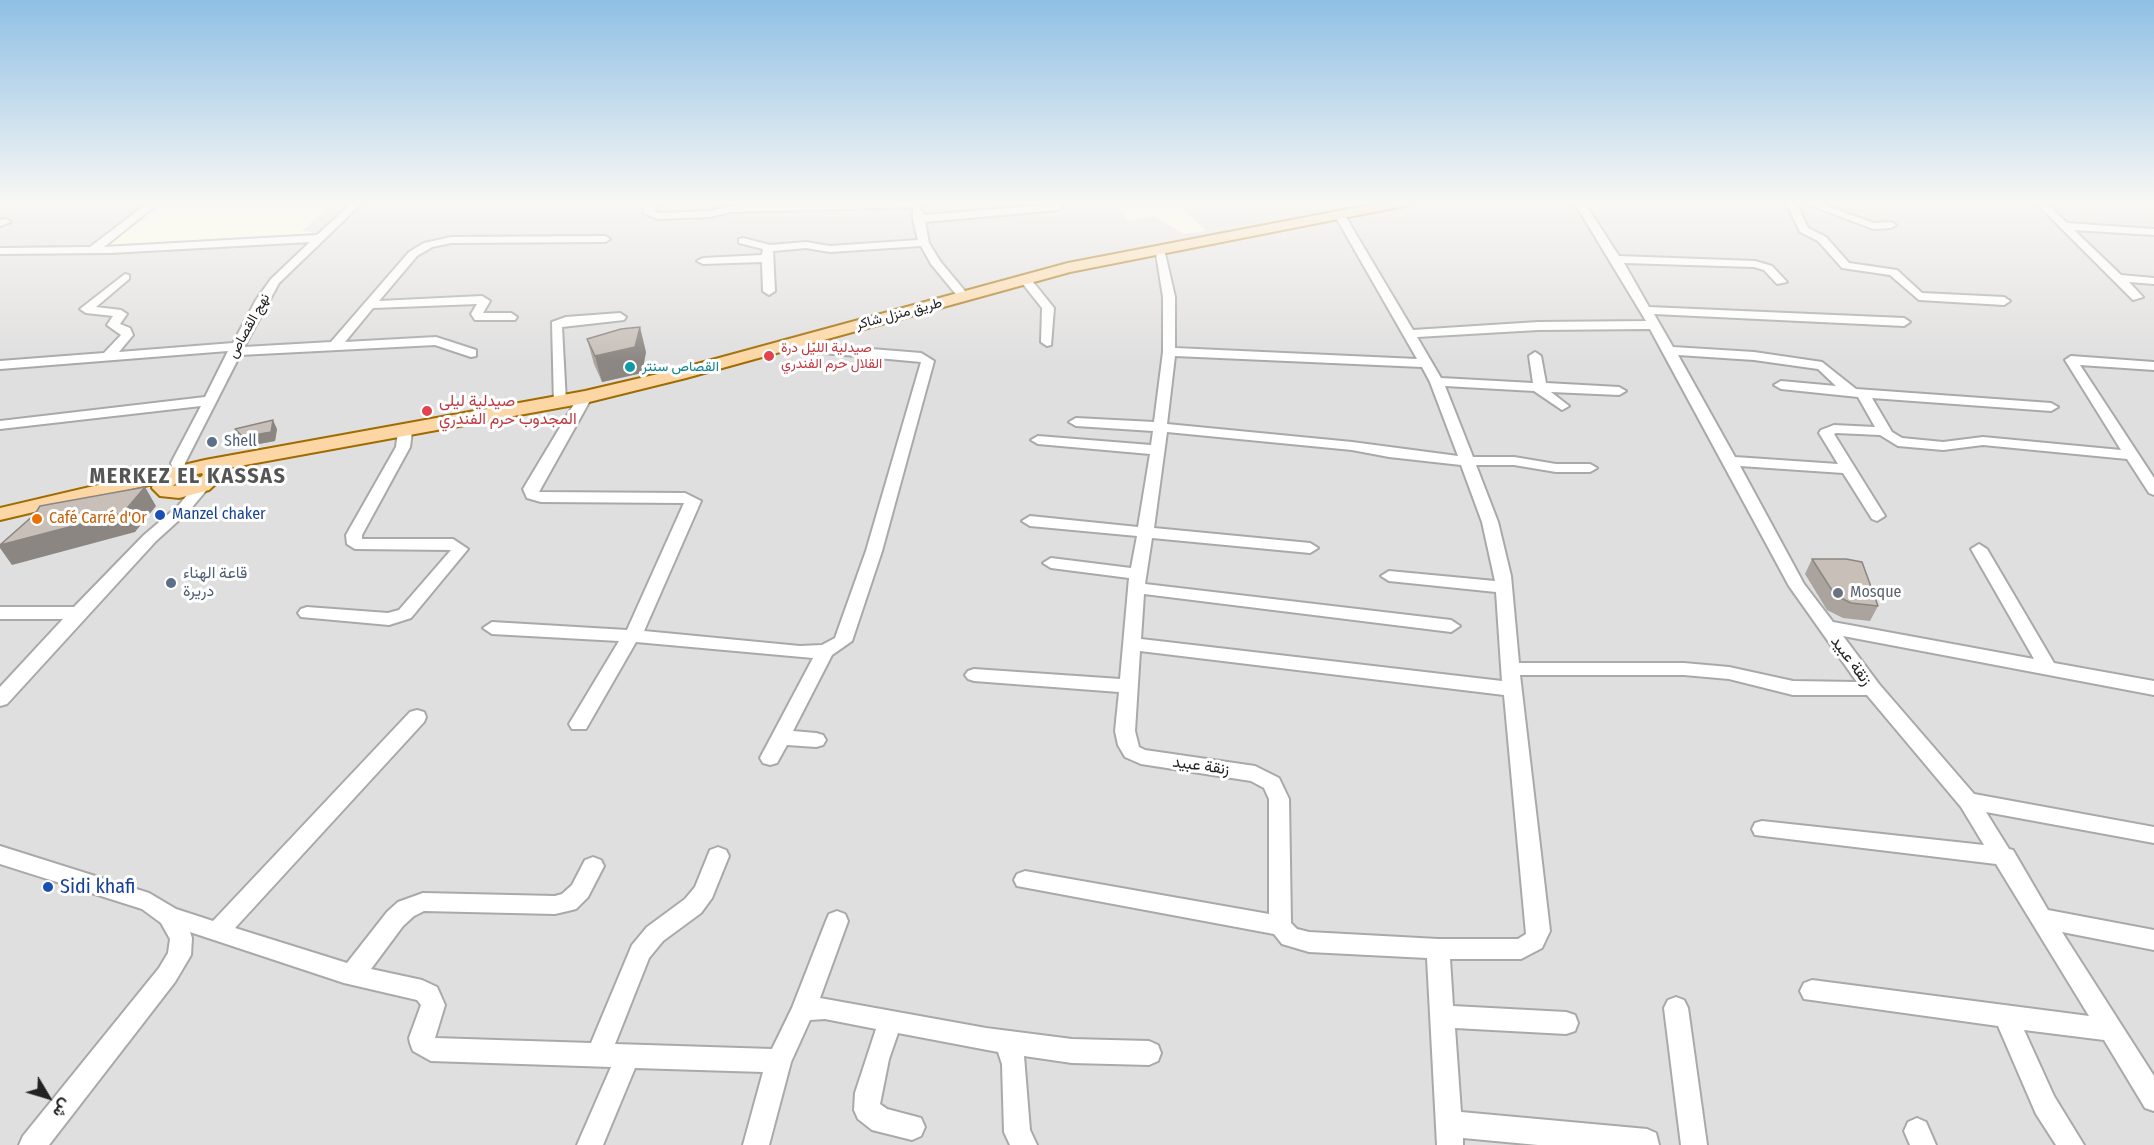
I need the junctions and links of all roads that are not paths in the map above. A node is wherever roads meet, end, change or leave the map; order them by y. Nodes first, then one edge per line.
1 (301, 255) edge
2 (412, 255) edge
3 (749, 255) edge
4 (769, 255) edge
5 (931, 255) edge
6 (1131, 255) edge
7 (1161, 255) edge
8 (1364, 255) edge
9 (1614, 255) edge
10 (1837, 255) edge
11 (2095, 255) edge
12 (1616, 259) junction
13 (703, 261) dead end
14 (125, 277) dead end
15 (2117, 278) junction
16 (1025, 279) junction
17 (2154, 281) edge
18 (1781, 282) dead end
19 (769, 291) dead end
20 (963, 296) junction
21 (2137, 297) dead end
22 (2004, 301) dead end
23 (370, 305) junction
24 (620, 316) dead end
25 (512, 317) dead end
26 (1649, 317) junction
27 (1904, 322) dead end
28 (1410, 334) junction
29 (1047, 342) dead end
30 (335, 346) junction
31 (784, 346) junction
32 (236, 349) junction
33 (1670, 351) junction
34 (1169, 352) junction
35 (471, 353) dead end
36 (1535, 356) dead end
37 (107, 358) junction
38 (1428, 363) junction
39 (0, 365) edge
40 (2148, 365) edge
41 (2154, 380) edge
42 (1437, 382) junction
43 (1781, 385) dead end
44 (1539, 387) junction
45 (1619, 390) dead end
46 (1847, 391) junction
47 (1863, 394) junction
48 (585, 397) junction
49 (209, 401) junction
50 (559, 402) junction
51 (1562, 406) dead end
52 (2051, 406) dead end
53 (1076, 422) dead end
54 (0, 425) edge
55 (1160, 427) junction
56 (1884, 430) junction
57 (405, 431) junction
58 (1038, 440) dead end
59 (189, 441) junction
60 (1157, 450) junction
61 (2132, 455) junction
62 (1466, 461) junction
63 (1730, 461) junction
64 (1590, 468) dead end
65 (1847, 469) junction
66 (203, 475) junction
67 (171, 481) junction
68 (2154, 490) edge
69 (0, 514) edge
70 (1877, 516) dead end
71 (1030, 521) dead end
72 (1144, 531) junction
73 (150, 538) junction
74 (1310, 548) dead end
75 (1979, 549) dead end
76 (1051, 563) dead end
77 (1389, 576) dead end
78 (1137, 581) junction
79 (1504, 587) junction
80 (0, 613) edge
81 (78, 613) junction
82 (307, 613) dead end
83 (1451, 626) dead end
84 (1826, 627) junction
85 (492, 628) dead end
86 (632, 636) junction
87 (1133, 644) junction
88 (825, 651) junction
89 (2047, 666) junction
90 (1510, 669) junction
91 (974, 675) dead end
92 (1129, 686) junction
93 (2154, 688) edge
94 (1512, 689) junction
95 (1872, 689) junction
96 (0, 699) edge
97 (417, 717) dead end
98 (579, 724) dead end
99 (780, 737) junction
100 (816, 740) dead end
101 (770, 758) dead end
102 (1968, 801) junction
103 (1762, 829) dead end
104 (2154, 835) edge
105 (0, 855) edge
106 (718, 856) dead end
107 (2005, 856) junction
108 (593, 866) dead end
109 (1025, 880) dead end
110 (170, 916) junction
111 (2044, 919) junction
112 (837, 921) dead end
113 (1280, 927) junction
114 (216, 933) junction
115 (2154, 940) edge
116 (1438, 949) junction
117 (352, 975) junction
118 (1812, 991) dead end
119 (1676, 1008) dead end
120 (803, 1010) junction
121 (1443, 1016) junction
122 (2006, 1016) junction
123 (891, 1020) junction
124 (1566, 1023) dead end
125 (2112, 1030) junction
126 (1012, 1041) junction
127 (1149, 1053) dead end
128 (598, 1055) junction
129 (628, 1056) junction
130 (779, 1061) junction
131 (2154, 1100) edge
132 (912, 1127) dead end
133 (1450, 1134) edge
134 (1647, 1143) dead end
135 (32, 1145) edge
136 (590, 1145) edge
137 (756, 1145) edge
138 (1024, 1145) edge
139 (1694, 1145) edge
140 (2071, 1145) edge

1 - 32 street, نهج القصاص
2 - 23 street
3 - 13 street
4 - 19 street
5 - 20 street
6 - 16 main road, طريق منزل شاكر
7 - 34 street, زنقة عبيد
8 - 28 street
9 - 12 street, زنقة عبيد
10 - 22 street
11 - 15 street
12 - 18 street
12 - 26 street, زنقة عبيد
14 - 37 street
15 - 17 street
15 - 21 street
16 - 20 main road, طريق منزل شاكر
16 - 29 street
20 - 31 main road, طريق منزل شاكر
23 - 25 street
23 - 30 street
24 - 50 street
26 - 27 street
26 - 28 street
26 - 33 street, زنقة عبيد
28 - 38 street
30 - 32 street
30 - 35 street
31 - 48 main road, طريق منزل شاكر
31 - 88 street
32 - 37 street
32 - 49 street, نهج القصاص
33 - 46 street
33 - 63 street, زنقة عبيد
34 - 38 street
34 - 55 street, زنقة عبيد
36 - 44 street
37 - 39 street
38 - 42 street
40 - 41 street
40 - 61 street
42 - 44 street
42 - 62 street
43 - 46 street
44 - 45 street
44 - 51 street
46 - 47 street
47 - 52 street
47 - 56 street
48 - 50 main road, طريق منزل شاكر
48 - 86 street
49 - 54 street
49 - 59 street, نهج القصاص
50 - 57 main road, طريق منزل شاكر
53 - 55 street
55 - 60 street, زنقة عبيد
55 - 62 street
56 - 61 street
56 - 65 street
57 - 66 main road, طريق منزل شاكر
57 - 82 street
58 - 60 street
59 - 66 street
59 - 67 street, نهج القصاص
60 - 72 street, زنقة عبيد
61 - 68 street
62 - 64 street
62 - 79 street
63 - 65 street
63 - 84 street, زنقة عبيد
65 - 70 street
66 - 67 main road, طريق منزل شاكر
66 - 73 street
67 - 69 main road
67 - 73 street, نهج القصاص
71 - 72 street
72 - 74 street
72 - 78 street, زنقة عبيد
73 - 81 street
75 - 89 street
76 - 78 street
77 - 79 street
78 - 83 street
78 - 87 street, زنقة عبيد
79 - 90 street
80 - 81 street
81 - 96 street
84 - 89 street
84 - 95 street, زنقة عبيد
85 - 86 street
86 - 88 street
86 - 98 street
87 - 92 street, زنقة عبيد
87 - 94 street
88 - 99 street
89 - 93 street
90 - 94 street
90 - 95 street
91 - 92 street
92 - 113 street, زنقة عبيد
94 - 116 street
95 - 102 street, زنقة عبيد
97 - 114 street
99 - 100 street
99 - 101 street
102 - 104 street
102 - 107 street, زنقة عبيد
103 - 107 street
105 - 110 street
106 - 128 street
107 - 111 street, زنقة عبيد
108 - 117 street
109 - 113 street
110 - 114 street
110 - 135 street
111 - 115 street
111 - 125 street, زنقة عبيد
112 - 120 street
113 - 116 street
114 - 117 street
116 - 121 street
117 - 128 street
118 - 122 street
119 - 139 street
120 - 123 street
120 - 130 street
121 - 124 street
121 - 133 street
122 - 125 street
122 - 140 street
123 - 126 street
123 - 132 street
125 - 131 street, زنقة عبيد
126 - 127 street
126 - 138 street
128 - 129 street
129 - 130 street
129 - 136 street
130 - 137 street
133 - 134 street

